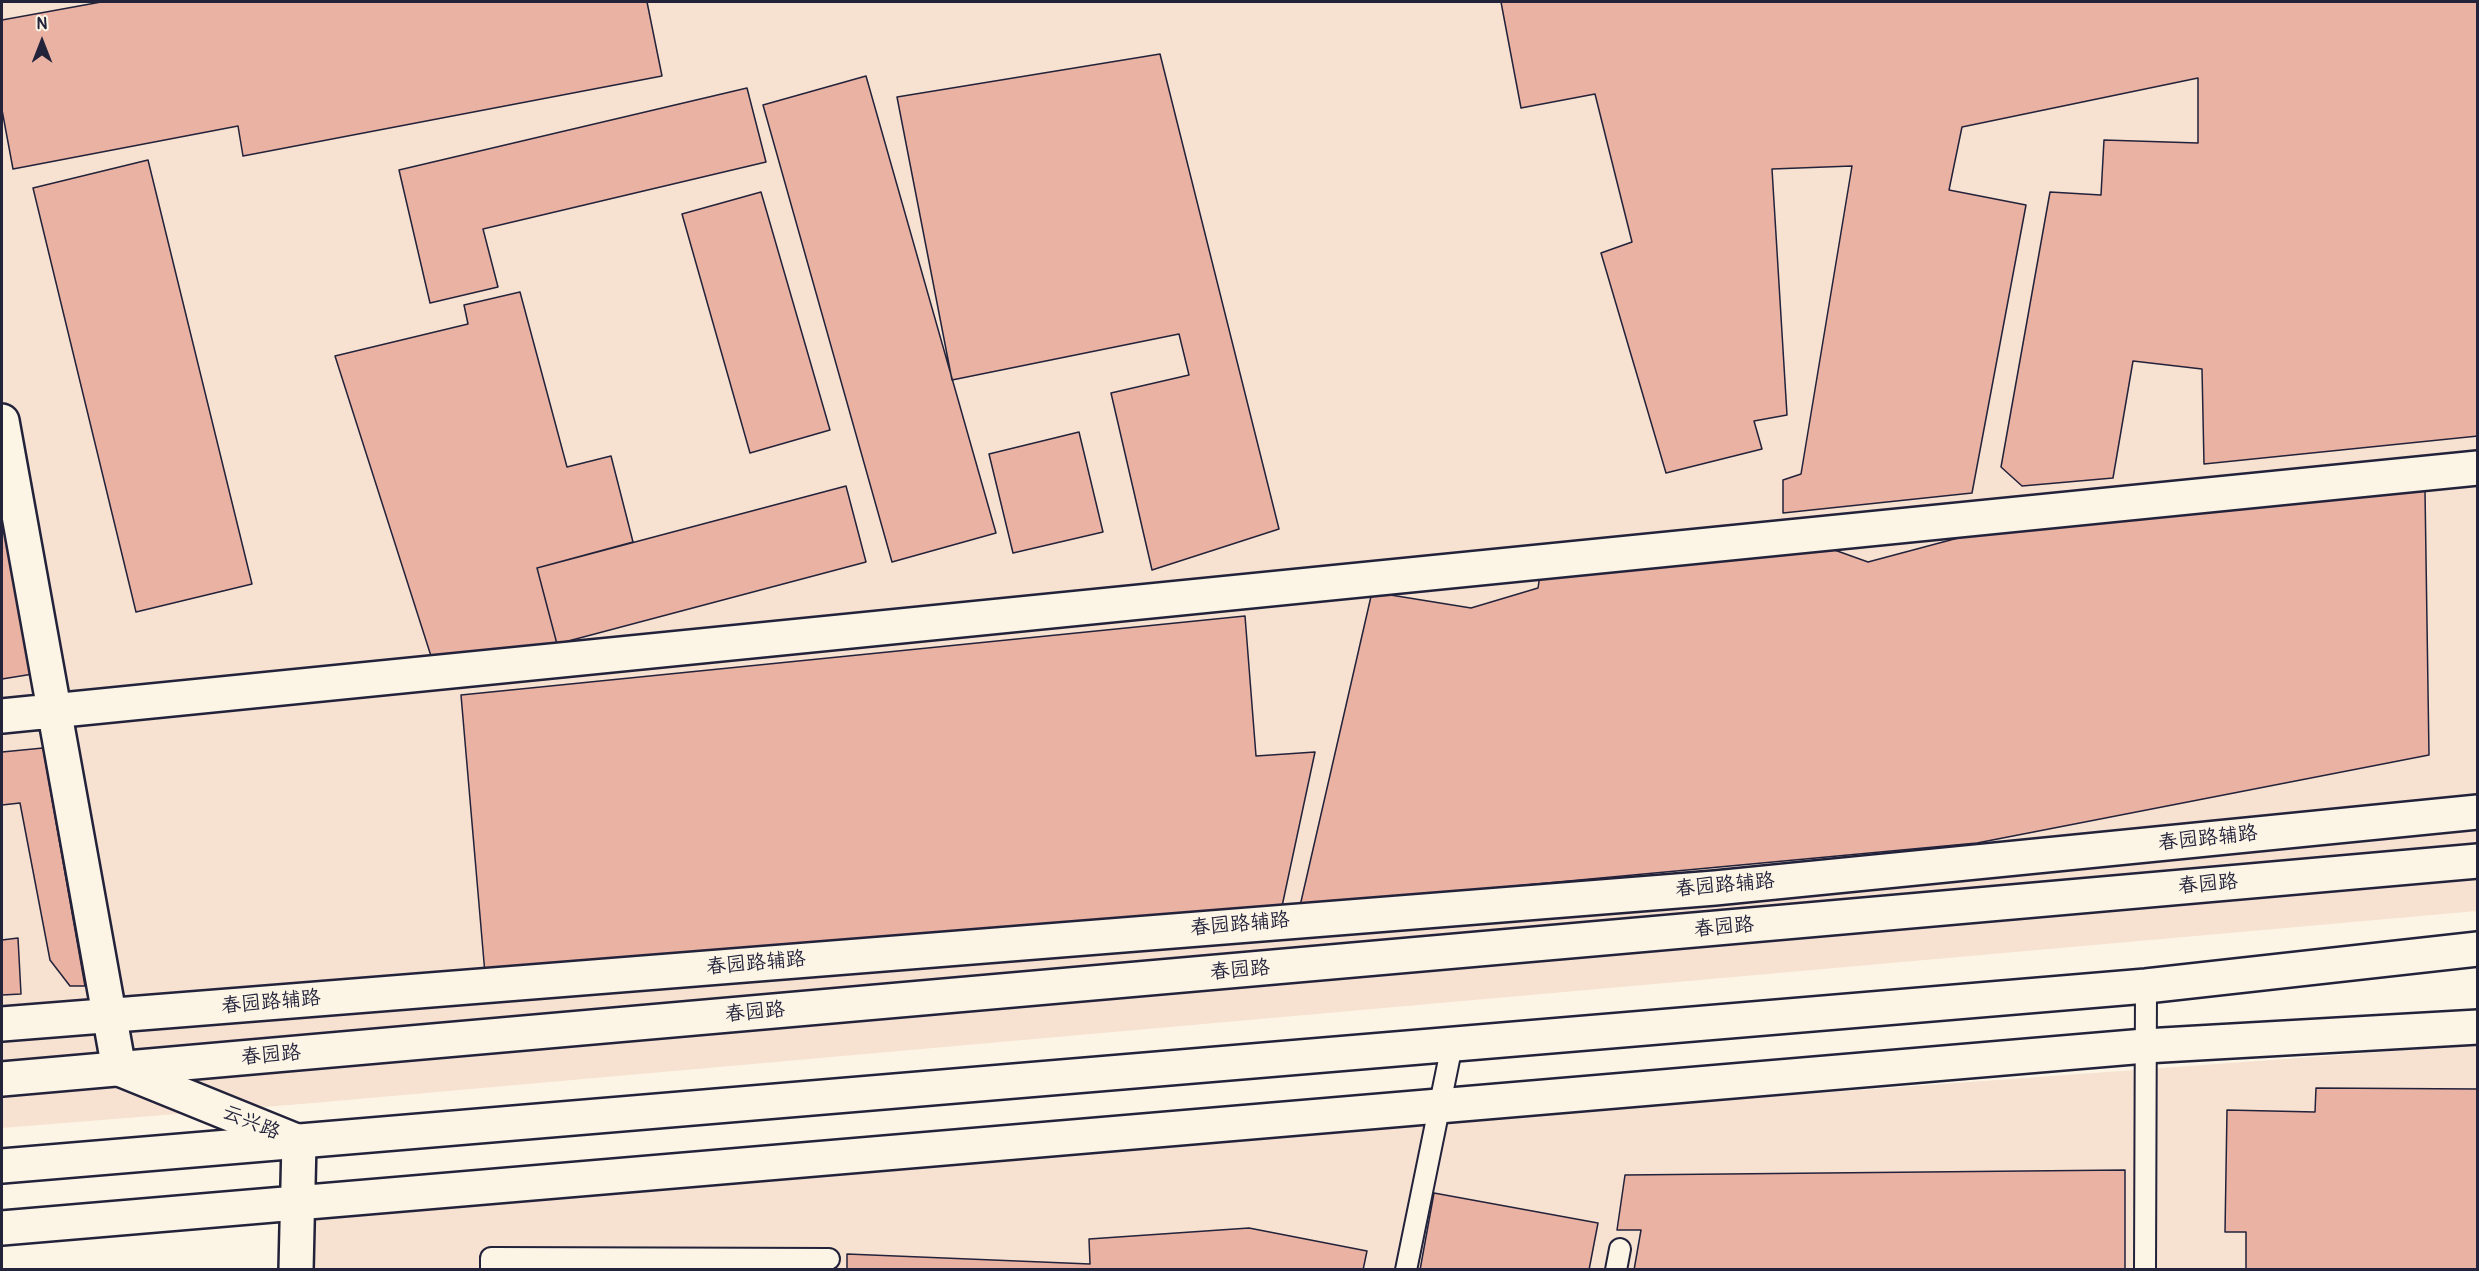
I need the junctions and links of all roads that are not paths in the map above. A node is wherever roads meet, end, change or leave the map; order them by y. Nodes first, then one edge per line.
1 (2, 421) edge
2 (2478, 468) edge
3 (54, 710) junction
4 (2, 716) edge
5 (2478, 812) edge
6 (2478, 861) edge
7 (2478, 949) edge
8 (2146, 986) junction
9 (109, 1016) junction
10 (2, 1024) edge
11 (2478, 1027) edge
12 (1452, 1045) junction
13 (2145, 1046) junction
14 (119, 1069) junction
15 (2, 1079) edge
16 (1439, 1107) junction
17 (300, 1142) junction
18 (2, 1166) edge
19 (298, 1204) junction
20 (2, 1228) edge
21 (1620, 1249) dead end
22 (829, 1259) dead end
23 (296, 1269) edge
24 (491, 1269) edge
25 (1406, 1269) edge
26 (1616, 1269) edge
27 (2145, 1269) edge

1 - 3 street
2 - 3 street
3 - 4 street
3 - 9 street
5 - 9 street, 春园路辅路
6 - 14 street, 春园路
7 - 8 street
8 - 12 street
8 - 13 lane
9 - 10 street, 春园路辅路
9 - 14 street
11 - 13 street
12 - 16 lane
12 - 17 street
13 - 16 street
13 - 27 lane
14 - 15 street, 春园路
14 - 17 street, 云兴路
16 - 19 street
16 - 25 lane
17 - 18 street
17 - 19 street, 云兴路
19 - 20 street
19 - 23 street, 云兴路
21 - 26 lane
22 - 24 lane

